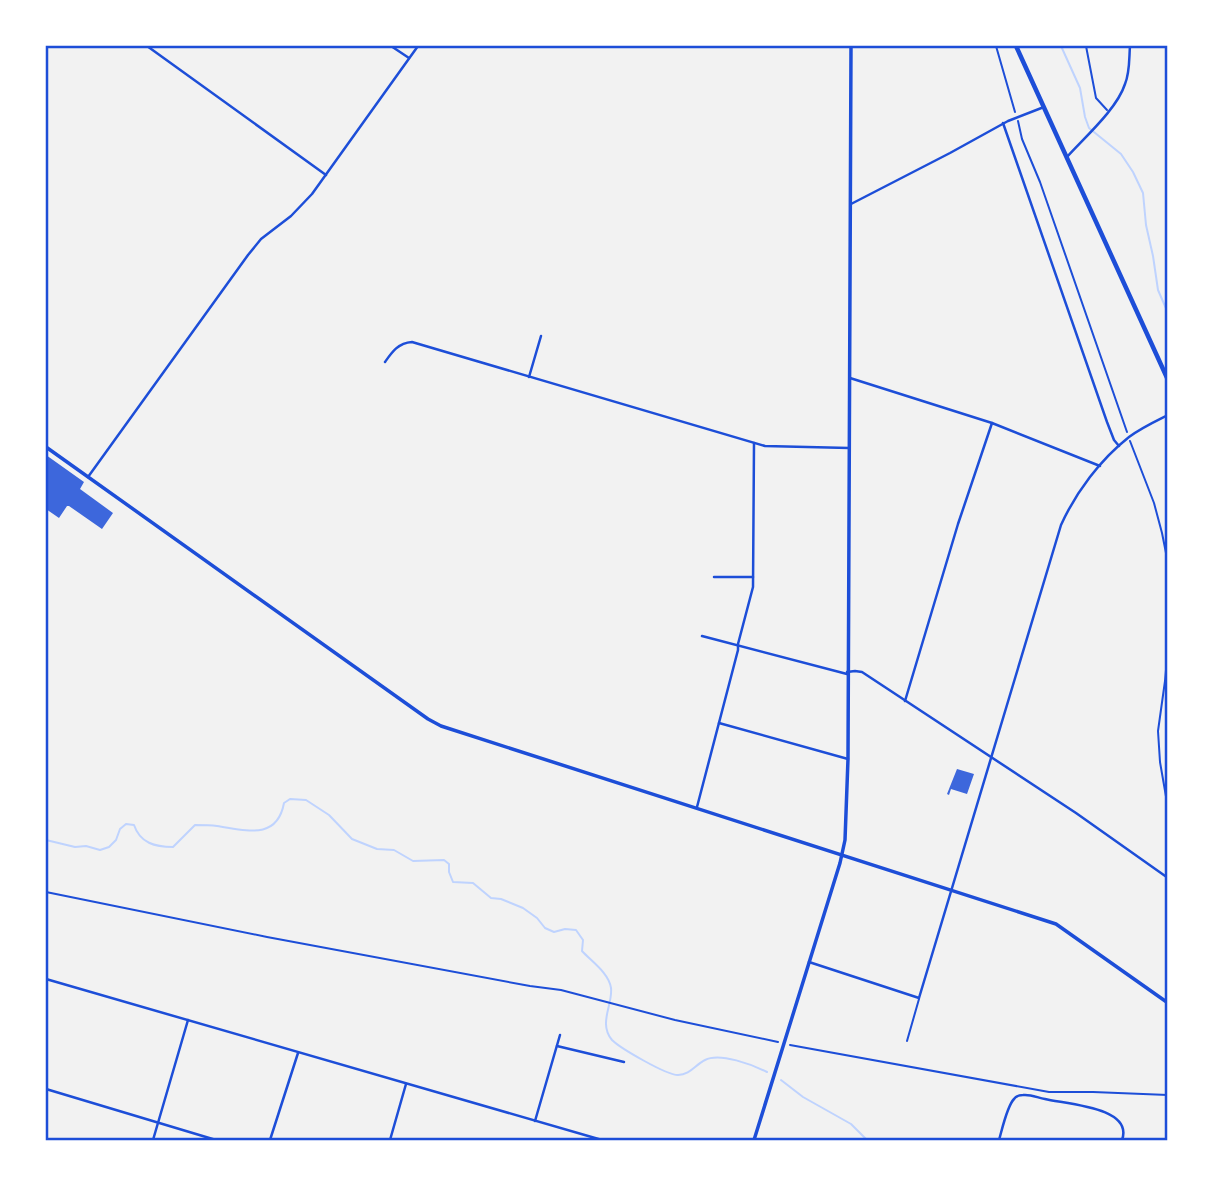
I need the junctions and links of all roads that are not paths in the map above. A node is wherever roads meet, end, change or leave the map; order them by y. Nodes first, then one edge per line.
1 (147, 46) edge
2 (391, 46) edge
3 (418, 46) edge
4 (851, 46) edge
5 (1016, 46) edge
6 (1086, 46) edge
7 (1130, 46) edge
8 (409, 58) junction
9 (1044, 107) junction
10 (1108, 111) junction
11 (1003, 123) junction
12 (1066, 158) junction
13 (326, 175) junction
14 (851, 204) junction
15 (541, 336) dead end
16 (384, 362) dead end
17 (529, 377) junction
18 (850, 378) junction
19 (1167, 380) edge
20 (1167, 415) edge
21 (992, 423) junction
22 (754, 443) junction
23 (1119, 446) junction
24 (46, 447) edge
25 (849, 448) junction
26 (1100, 466) junction
27 (88, 477) junction
28 (714, 577) dead end
29 (753, 577) junction
30 (702, 636) dead end
31 (738, 644) junction
32 (848, 673) junction
33 (905, 701) junction
34 (719, 723) junction
35 (992, 757) junction
36 (848, 759) junction
37 (696, 808) junction
38 (842, 855) junction
39 (1167, 878) edge
40 (952, 890) junction
41 (809, 962) junction
42 (46, 979) edge
43 (919, 998) junction
44 (1167, 1003) edge
45 (188, 1020) junction
46 (560, 1035) dead end
47 (907, 1041) dead end
48 (557, 1046) junction
49 (298, 1053) junction
50 (624, 1062) dead end
51 (406, 1084) junction
52 (46, 1090) edge
53 (535, 1121) junction
54 (158, 1123) junction
55 (153, 1140) edge
56 (216, 1140) edge
57 (270, 1140) edge
58 (390, 1140) edge
59 (602, 1140) edge
60 (754, 1140) edge
61 (999, 1140) edge
62 (1122, 1140) edge

1 - 13 street
2 - 8 street
3 - 8 street
4 - 14 street
5 - 9 main road
6 - 10 lane
7 - 10 street
8 - 13 street
9 - 11 street
9 - 12 main road
10 - 12 street
11 - 14 street
11 - 23 street
12 - 19 main road
13 - 27 street
14 - 18 street
15 - 17 street
16 - 17 street
17 - 22 street
18 - 21 street
18 - 25 street
20 - 23 street
21 - 26 street
21 - 33 street
22 - 25 street
22 - 29 street
23 - 26 street
24 - 27 street
25 - 32 street
26 - 35 street
27 - 37 street
28 - 29 street
29 - 31 street
30 - 31 street
31 - 32 street
31 - 34 street
32 - 33 street
32 - 36 street
33 - 35 street
34 - 36 street
34 - 37 street
35 - 39 street
35 - 40 street
36 - 38 street
37 - 38 street
38 - 40 street
38 - 41 street
40 - 43 street
40 - 44 street
41 - 43 street
41 - 60 street
42 - 45 street
43 - 47 lane
45 - 49 street
45 - 54 street
46 - 48 street
48 - 50 street
48 - 53 street
49 - 51 street
49 - 57 street
51 - 53 street
51 - 58 street
52 - 54 street
53 - 59 street
54 - 55 street
54 - 56 street
61 - 62 street

